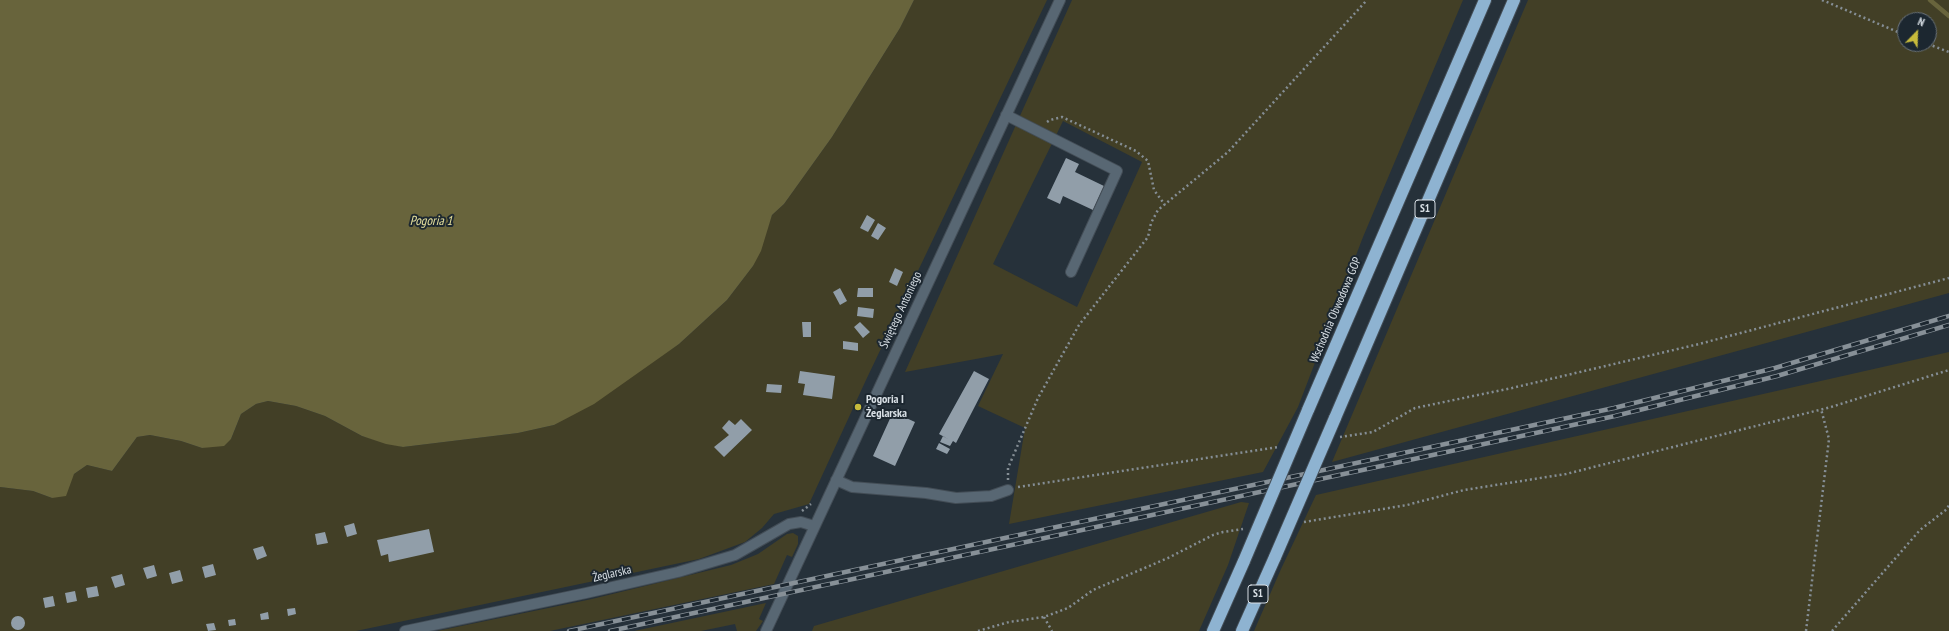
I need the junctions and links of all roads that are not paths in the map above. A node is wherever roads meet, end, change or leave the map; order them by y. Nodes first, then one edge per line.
1 (1060, 0) edge
2 (1485, 0) edge
3 (1514, 0) edge
4 (1006, 115) junction
5 (1071, 272) dead end
6 (836, 480) junction
7 (1008, 490) road end
8 (814, 526) junction
9 (406, 631) edge
10 (766, 631) edge
11 (1213, 631) edge
12 (1242, 631) edge

1 - 4 street, Świętego Antoniego
2 - 11 highway, Wschodnia Obwodowa GOP / S1, bridge
3 - 12 highway, S1, bridge
4 - 5 street
4 - 6 street, Świętego Antoniego
6 - 7 street
6 - 8 street, Świętego Antoniego
8 - 9 street, Żeglarska
8 - 10 street, Świętego Antoniego

